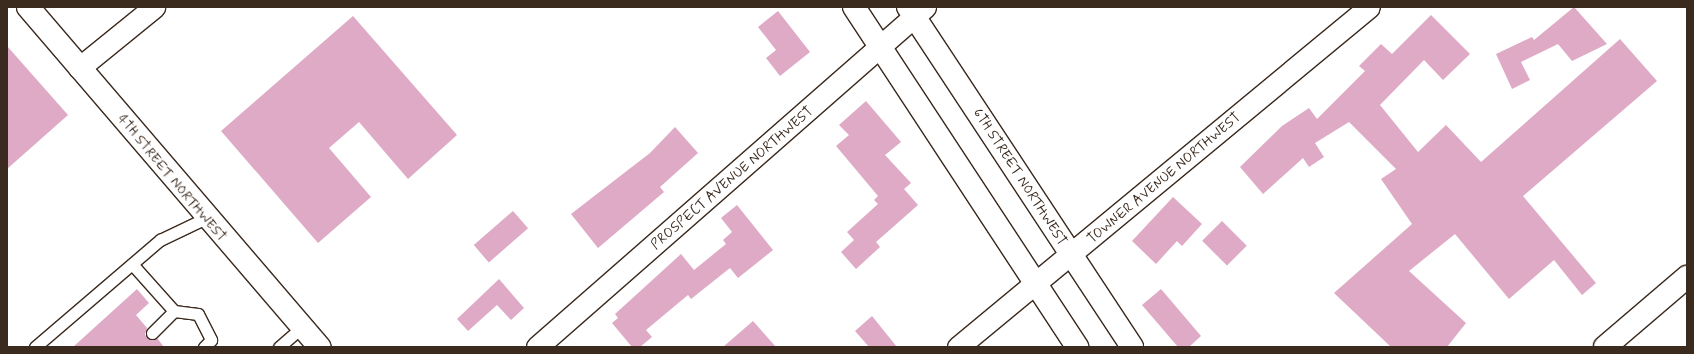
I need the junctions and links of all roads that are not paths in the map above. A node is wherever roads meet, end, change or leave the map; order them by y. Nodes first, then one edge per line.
1 (28, 7) edge
2 (154, 7) edge
3 (854, 7) edge
4 (1369, 7) edge
5 (916, 10) edge
6 (880, 49) junction
7 (79, 68) junction
8 (206, 218) junction
9 (1071, 255) junction
10 (132, 264) junction
11 (1687, 277) edge
12 (1035, 283) junction
13 (174, 311) junction
14 (301, 328) junction
15 (152, 333) dead end
16 (1614, 344) edge
17 (35, 347) edge
18 (204, 347) edge
19 (279, 347) edge
20 (318, 347) edge
21 (537, 347) edge
22 (958, 347) edge
23 (1077, 347) edge
24 (1132, 347) edge

1 - 7 main road, 4TH STREET NORTHWEST
2 - 7 street
3 - 6 main road
4 - 9 street, TOWNER AVENUE NORTHWEST
5 - 6 street, PROSPECT AVENUE NORTHWEST
5 - 9 main road, 6TH STREET NORTHWEST
6 - 12 main road
6 - 21 street, PROSPECT AVENUE NORTHWEST
7 - 8 main road, 4TH STREET NORTHWEST
8 - 10 lane
8 - 14 main road, 4TH STREET NORTHWEST
9 - 12 street, TOWNER AVENUE NORTHWEST
9 - 24 main road, 6TH STREET NORTHWEST
10 - 13 lane
10 - 17 lane
11 - 16 main road
12 - 22 street, TOWNER AVENUE NORTHWEST
12 - 23 main road
13 - 15 lane
13 - 18 lane
14 - 19 lane
14 - 20 main road, 4TH STREET NORTHWEST

